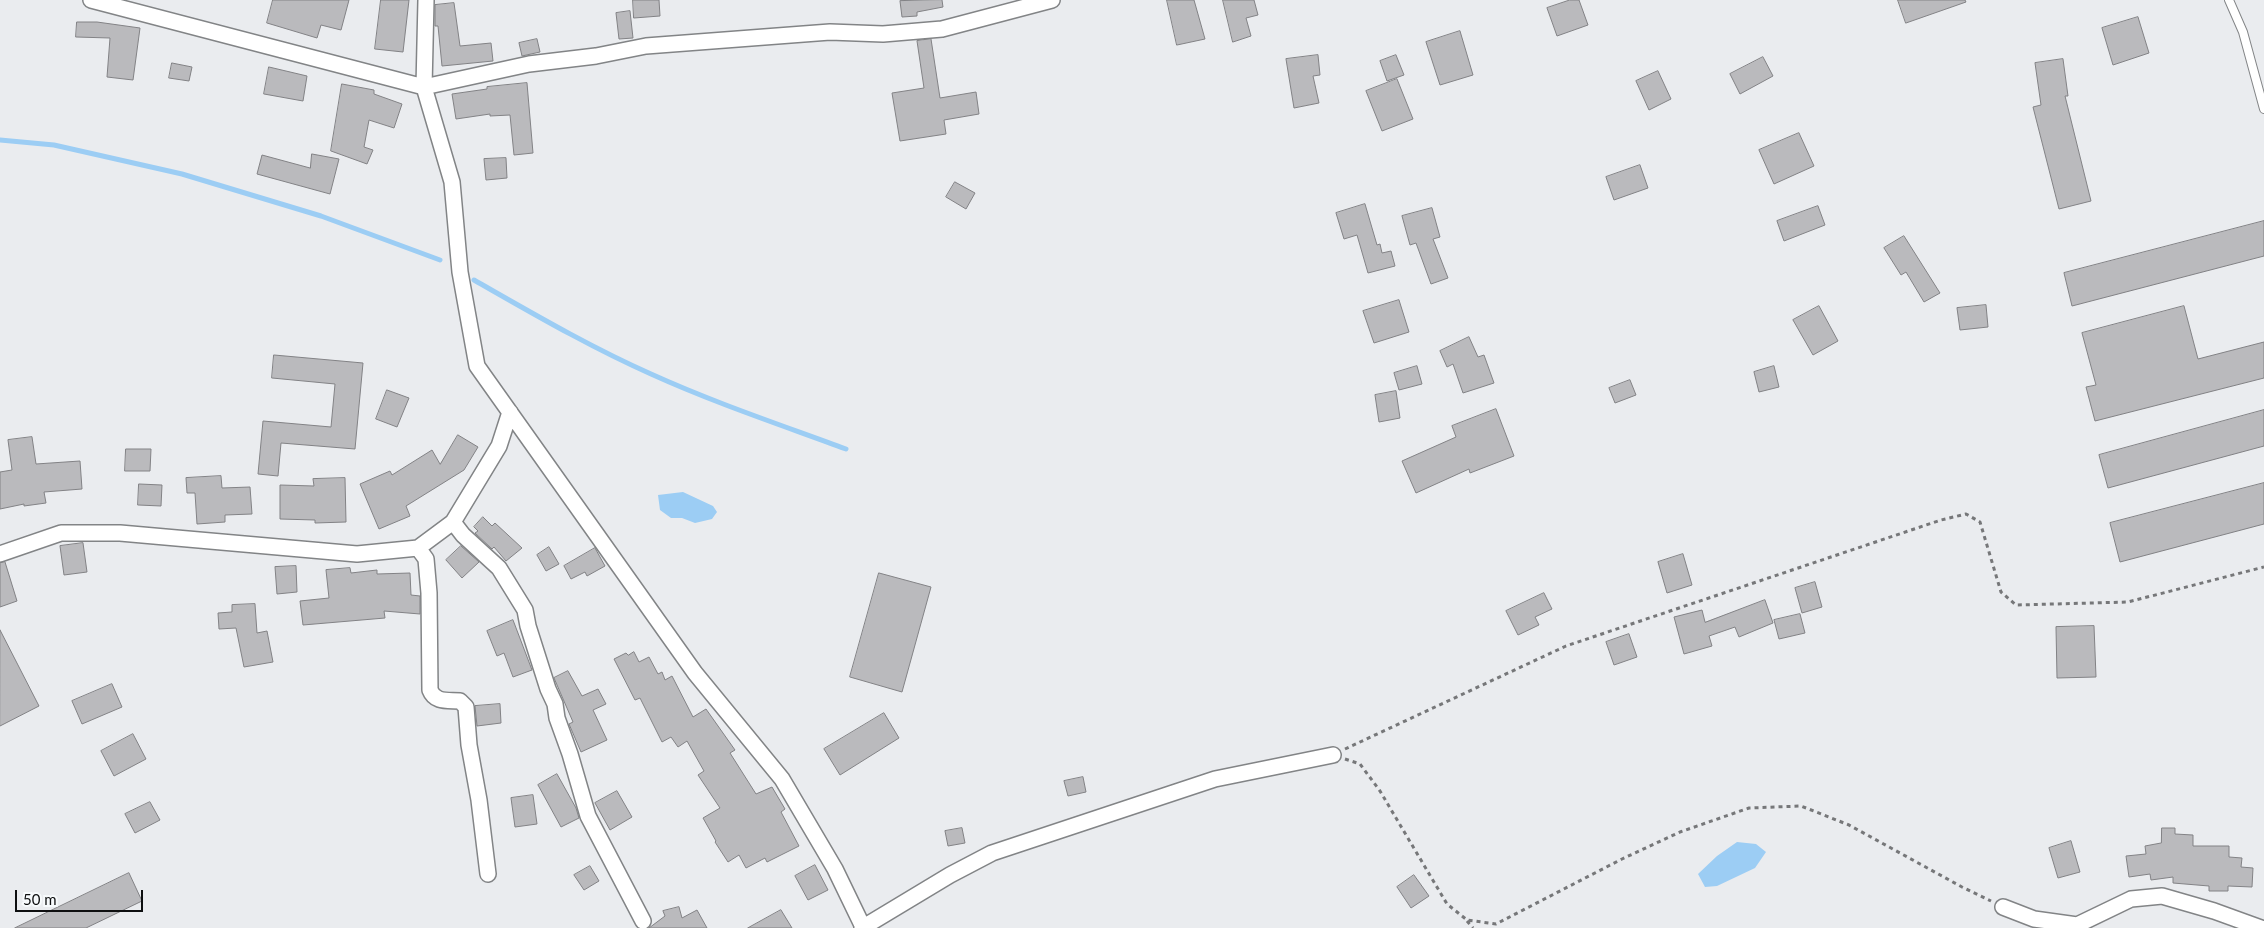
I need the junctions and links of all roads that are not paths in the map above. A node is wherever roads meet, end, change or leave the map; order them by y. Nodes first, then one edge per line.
1 (91, 0) edge
2 (426, 0) edge
3 (1052, 0) edge
4 (2229, 0) edge
5 (424, 87) junction
6 (2264, 109) edge
7 (510, 412) junction
8 (453, 522) junction
9 (418, 548) junction
10 (0, 554) edge
11 (1333, 755) road end
12 (488, 874) dead end
13 (2003, 907) road end
14 (644, 921) dead end
15 (862, 928) edge
16 (2261, 928) edge

1 - 5 street
2 - 5 street
3 - 5 street
4 - 6 lane
5 - 7 street
7 - 8 street
7 - 15 street
8 - 9 street
8 - 14 street
9 - 10 street
9 - 12 street
11 - 15 street
13 - 16 street

